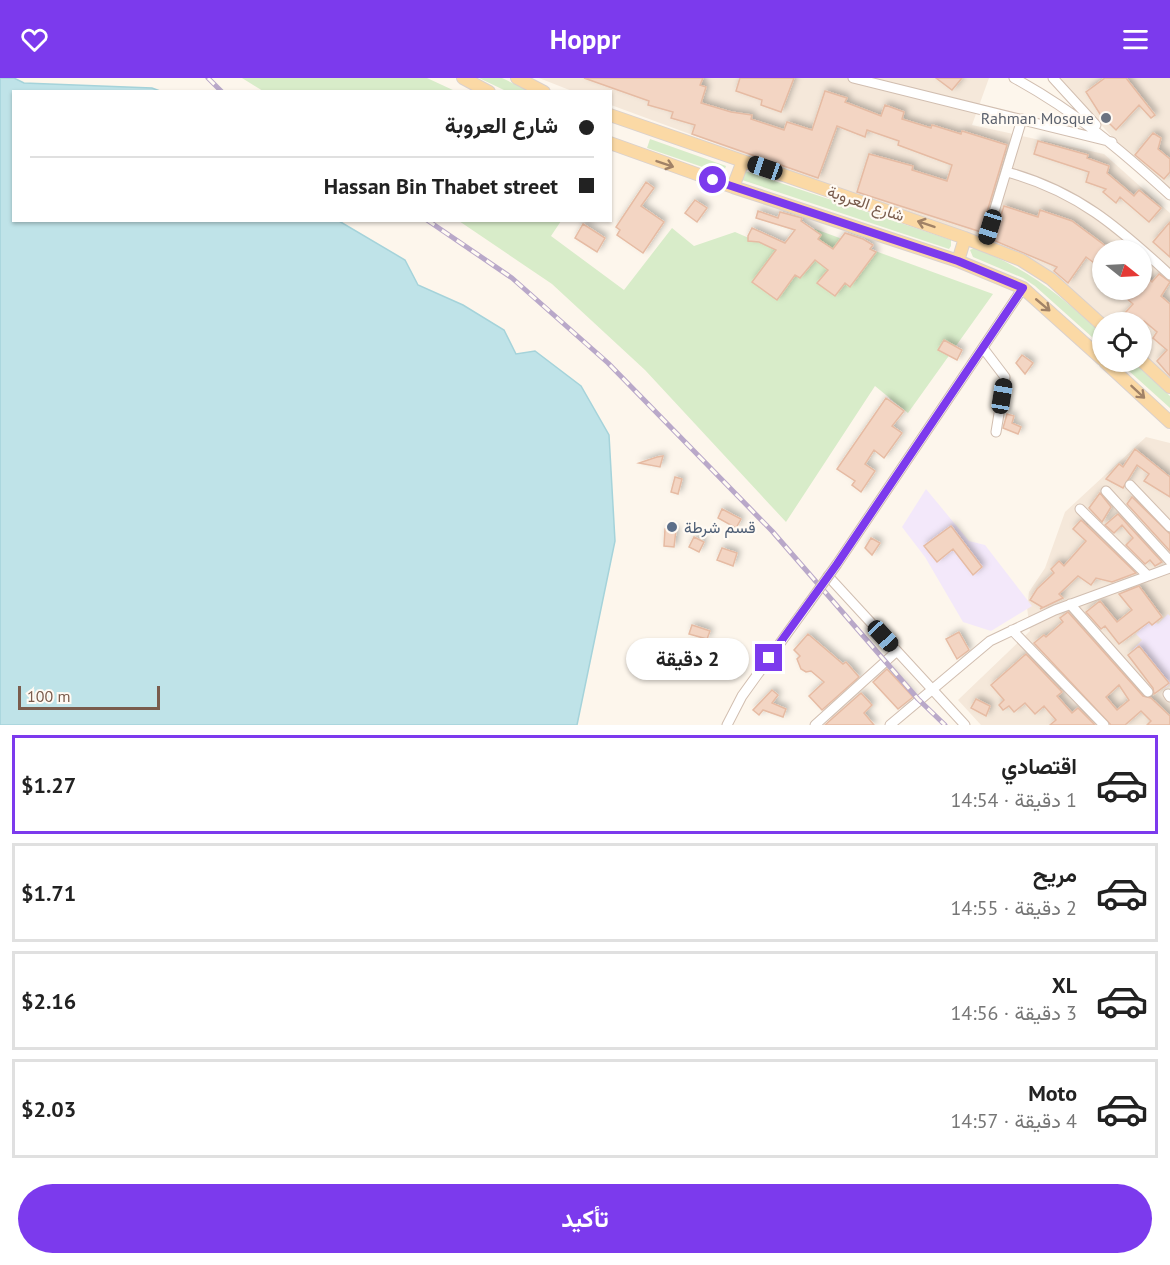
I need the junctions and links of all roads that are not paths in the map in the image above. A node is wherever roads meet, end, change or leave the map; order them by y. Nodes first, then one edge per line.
1 (463, 78) edge
2 (517, 78) edge
3 (854, 78) edge
4 (1014, 78) edge
5 (1053, 78) edge
6 (485, 90) edge
7 (540, 90) edge
8 (612, 116) edge
9 (1022, 119) junction
10 (1112, 142) junction
11 (612, 144) edge
12 (743, 161) junction
13 (1007, 172) junction
14 (733, 187) junction
15 (1170, 195) edge
16 (965, 238) junction
17 (984, 245) junction
18 (958, 261) junction
19 (1170, 275) edge
20 (1023, 288) junction
21 (1092, 316) edge
22 (983, 348) junction
23 (1092, 349) edge
24 (1152, 370) edge
25 (1117, 372) edge
26 (1170, 387) edge
27 (1170, 422) edge
28 (996, 432) dead end
29 (1130, 485) dead end
30 (1106, 491) dead end
31 (1080, 509) dead end
32 (1170, 527) edge
33 (1170, 561) edge
34 (1170, 567) edge
35 (828, 576) junction
36 (1148, 576) junction
37 (1070, 604) junction
38 (1012, 630) junction
39 (897, 651) junction
40 (931, 688) junction
41 (1148, 692) dead end
42 (727, 725) edge
43 (815, 725) edge
44 (890, 725) edge
45 (965, 725) edge
46 (1104, 725) edge

1 - 6 main road
2 - 7 main road
3 - 9 street
4 - 10 street
5 - 10 street
8 - 12 main road, شارع العروبة
9 - 10 street
9 - 13 street
10 - 15 street
11 -> 14 main road, شارع العروبة
12 - 14 main road
16 -> 12 main road, شارع العروبة
13 - 17 street
13 - 19 street
14 - 18 main road, شارع العروبة
16 - 17 main road, شارع العروبة
16 - 18 main road
17 - 21 main road, شارع العروبة
18 - 20 main road, شارع العروبة
20 - 22 street
20 -> 23 main road, شارع العروبة
22 - 28 street
22 - 35 street, bridge
24 - 26 main road
25 -> 27 main road, شارع العروبة
29 - 32 street
30 - 33 street
31 - 36 street
34 - 36 street
35 - 39 street
35 - 42 street, bridge
36 - 37 street
37 - 38 street
37 - 41 street
38 - 40 street
38 - 46 street
39 - 40 street
39 - 43 street
40 - 44 street
40 - 45 street

